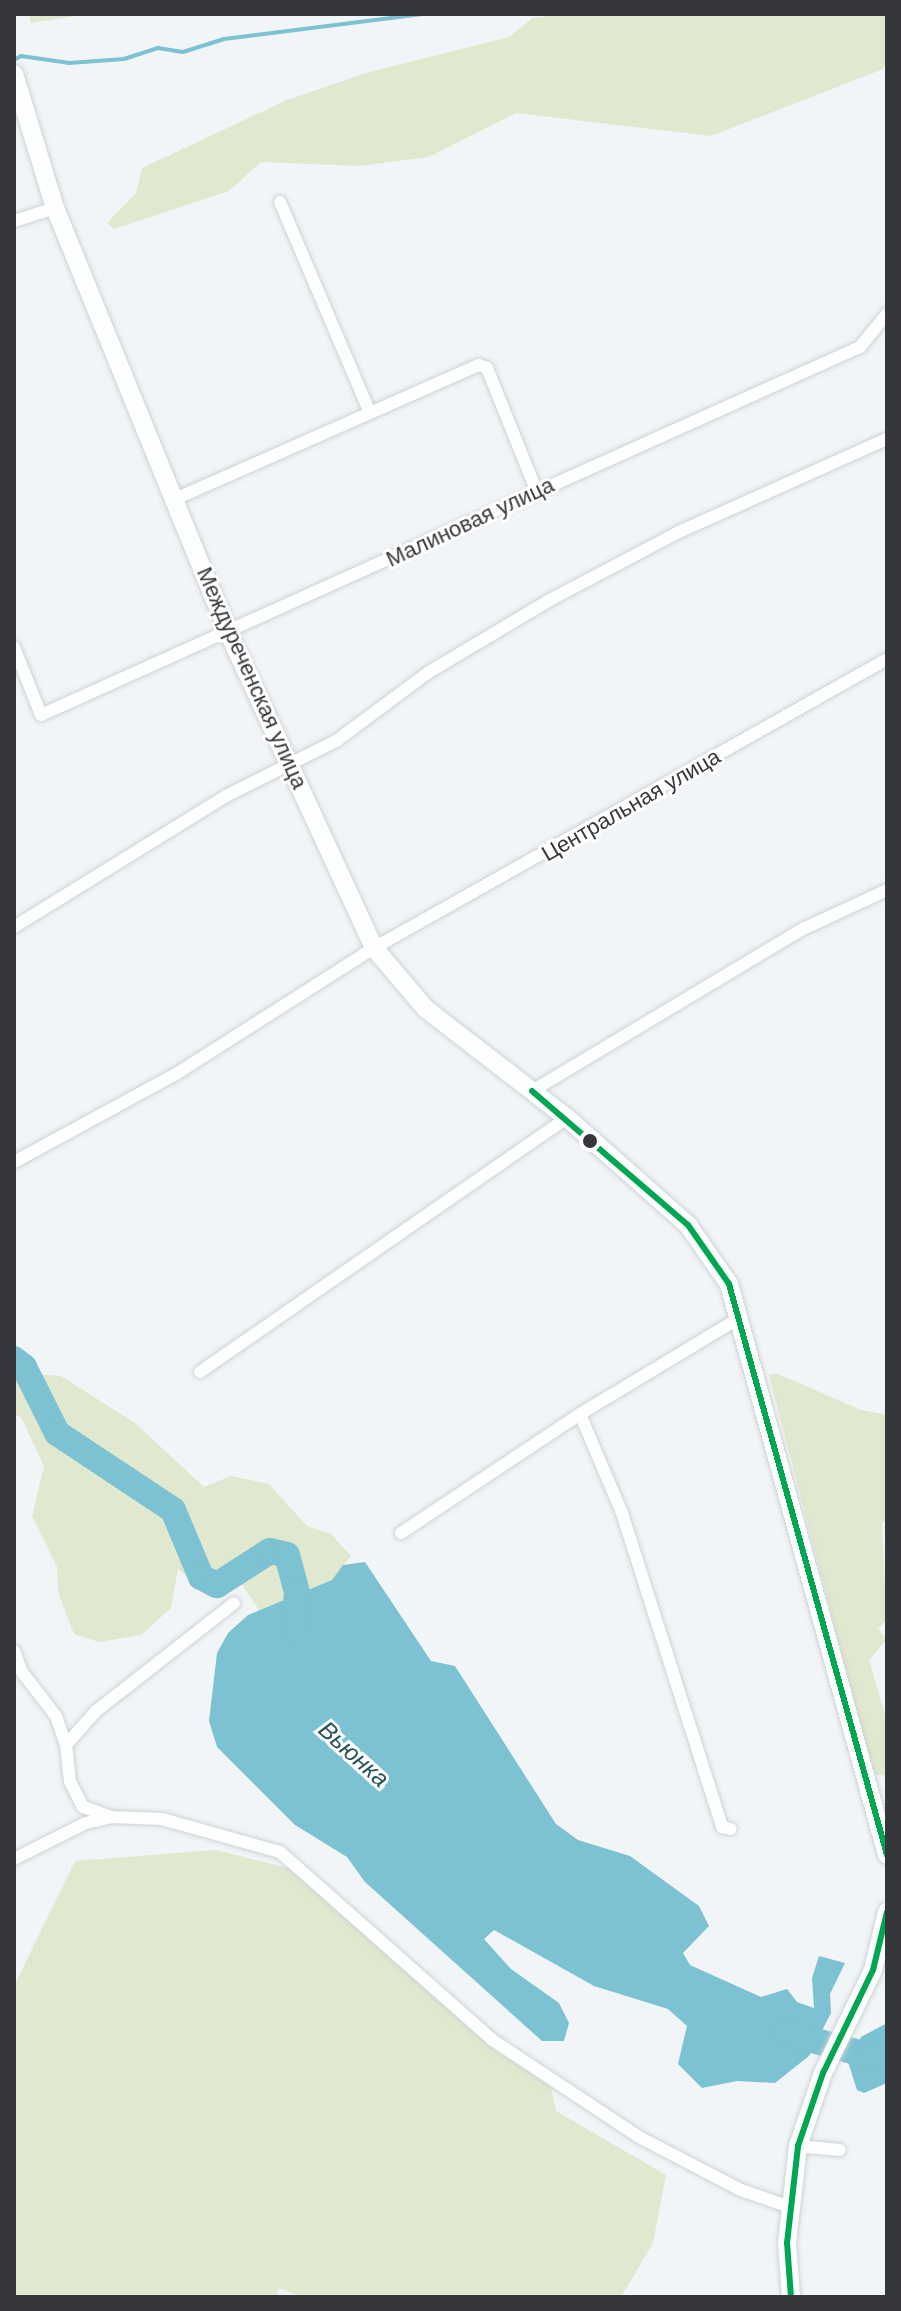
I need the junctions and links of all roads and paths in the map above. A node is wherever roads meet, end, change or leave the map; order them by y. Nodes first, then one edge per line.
1 (14, 74) edge
2 (280, 202) dead end
3 (55, 208) junction
4 (14, 221) edge
5 (887, 314) edge
6 (370, 413) junction
7 (887, 439) edge
8 (536, 490) junction
9 (175, 499) junction
10 (229, 634) junction
11 (14, 647) edge
12 (887, 659) edge
13 (291, 766) junction
14 (887, 890) edge
15 (14, 927) edge
16 (374, 948) junction
17 (532, 1091) junction
18 (567, 1118) junction
19 (14, 1162) edge
20 (741, 1317) junction
21 (200, 1372) dead end
22 (580, 1414) junction
23 (401, 1533) dead end
24 (234, 1603) dead end
25 (14, 1651) edge
26 (66, 1745) junction
27 (111, 1817) junction
28 (731, 1829) dead end
29 (887, 1855) edge
30 (14, 1859) edge
31 (886, 1922) edge
32 (798, 2146) junction
33 (840, 2150) dead end
34 (790, 2207) junction
35 (791, 2297) edge

1 - 3 street, Междуреченская улица
2 - 6 street
3 - 4 street
3 - 9 street, Междуреченская улица
5 - 8 street, Малиновая улица
6 - 8 street
6 - 9 street
7 - 13 street
8 - 10 street, Малиновая улица
9 - 10 street, Междуреченская улица
10 - 11 street, Малиновая улица
10 - 13 street, Междуреченская улица
12 - 16 street, Центральная улица
13 - 15 street
13 - 16 street, Междуреченская улица
14 - 17 street
16 - 17 street, Междуреченская улица
16 - 19 street, Центральная улица
17 - 18 street, Междуреченская улица
18 - 20 street, Междуреченская улица
18 - 21 street
20 - 22 street
20 - 29 street, Междуреченская улица
22 - 23 street
22 - 28 street
24 - 26 street
25 - 26 street
26 - 27 street
27 - 30 street
27 - 34 street
31 - 32 street
32 - 33 street
32 - 34 street
34 - 35 street

